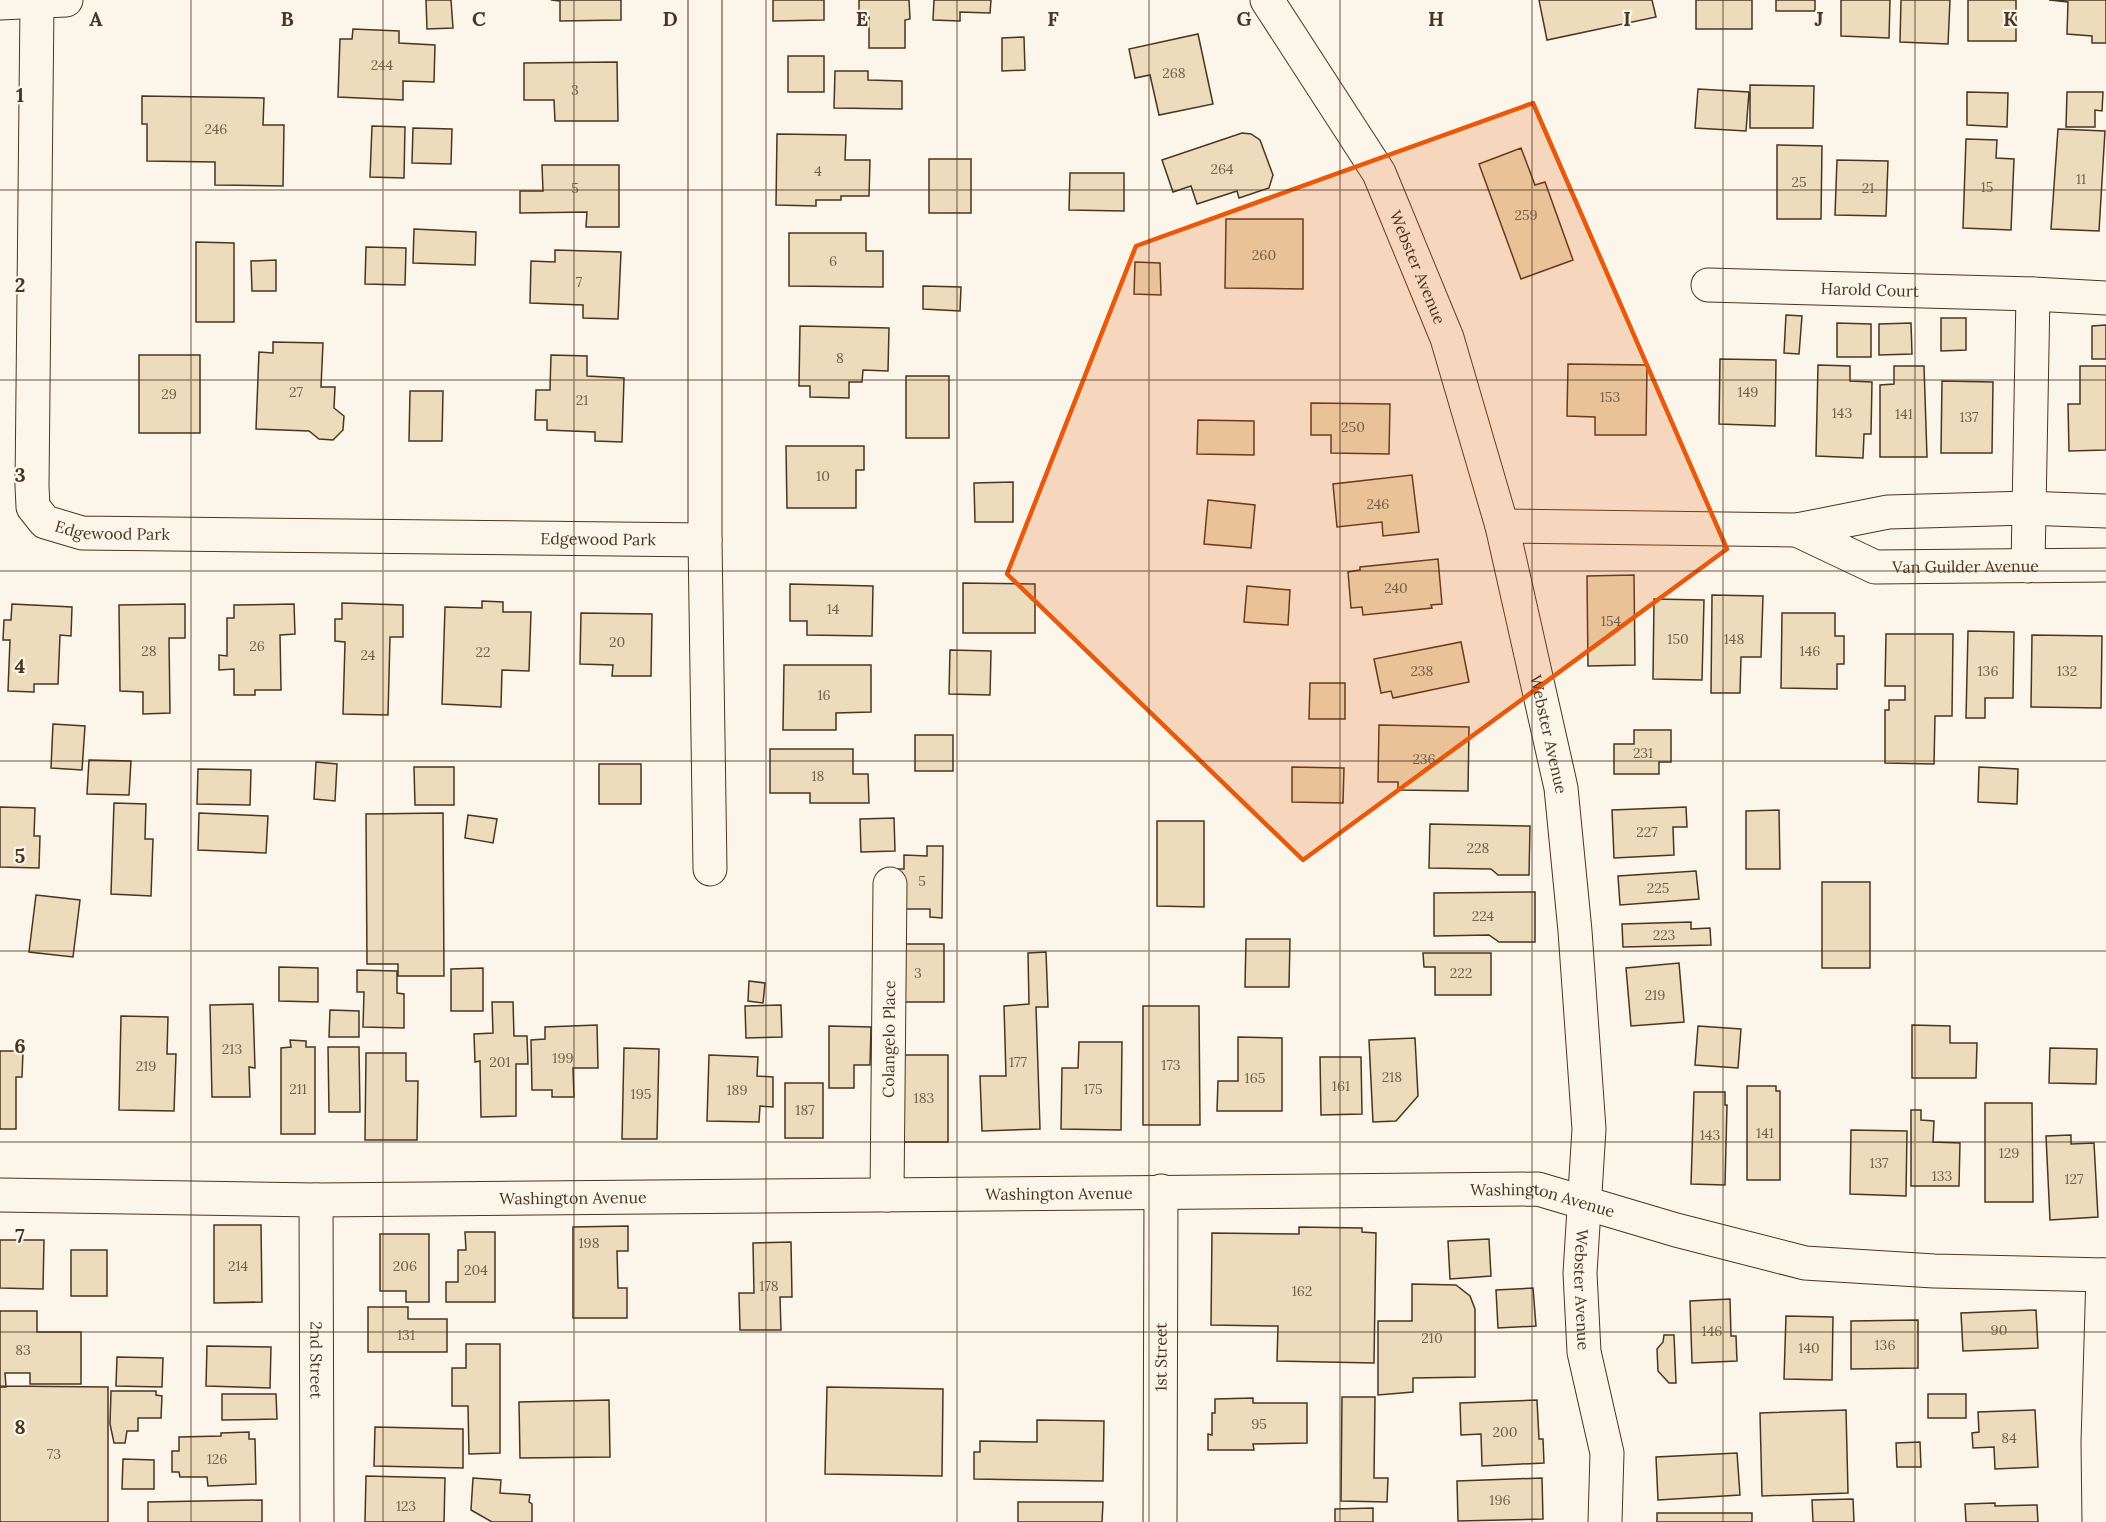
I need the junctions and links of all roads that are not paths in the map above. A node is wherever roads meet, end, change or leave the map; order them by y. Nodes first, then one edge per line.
1 (705, 0) edge
2 (1267, 0) edge
3 (52, 1) edge
4 (0, 3) edge
5 (1708, 285) dead end
6 (2033, 294) junction
7 (2106, 298) edge
8 (2028, 508) junction
9 (2106, 511) edge
10 (1502, 526) junction
11 (1797, 530) junction
12 (705, 540) junction
13 (2028, 566) junction
14 (2106, 566) edge
15 (710, 869) dead end
16 (890, 884) dead end
17 (1161, 1191) junction
18 (887, 1195) junction
19 (0, 1196) edge
20 (316, 1200) junction
21 (1585, 1202) junction
22 (2105, 1275) edge
23 (317, 1522) edge
24 (1161, 1522) edge
25 (1605, 1522) edge
26 (2099, 1522) edge

1 - 12 street
2 - 10 street, Webster Avenue
3 - 4 street
3 - 12 street, Edgewood Park
5 - 6 street, Harold Court
6 - 7 street, Harold Court
6 - 8 street
8 - 9 street, Van Guilder Avenue
8 - 11 street, Van Guilder Avenue
8 - 13 street
10 - 11 street, Van Guilder Avenue
10 - 21 street, Webster Avenue
11 - 13 street, Van Guilder Avenue
12 - 15 street
13 - 14 street, Van Guilder Avenue
16 - 18 street, Colangelo Place
17 - 18 street, Washington Avenue
17 - 21 street, Washington Avenue
17 - 24 street, 1st Street
18 - 20 street, Washington Avenue
19 - 20 street, Washington Avenue
20 - 23 street, 2nd Street
21 - 22 street, Washington Avenue
21 - 25 street, Webster Avenue
22 - 26 street

